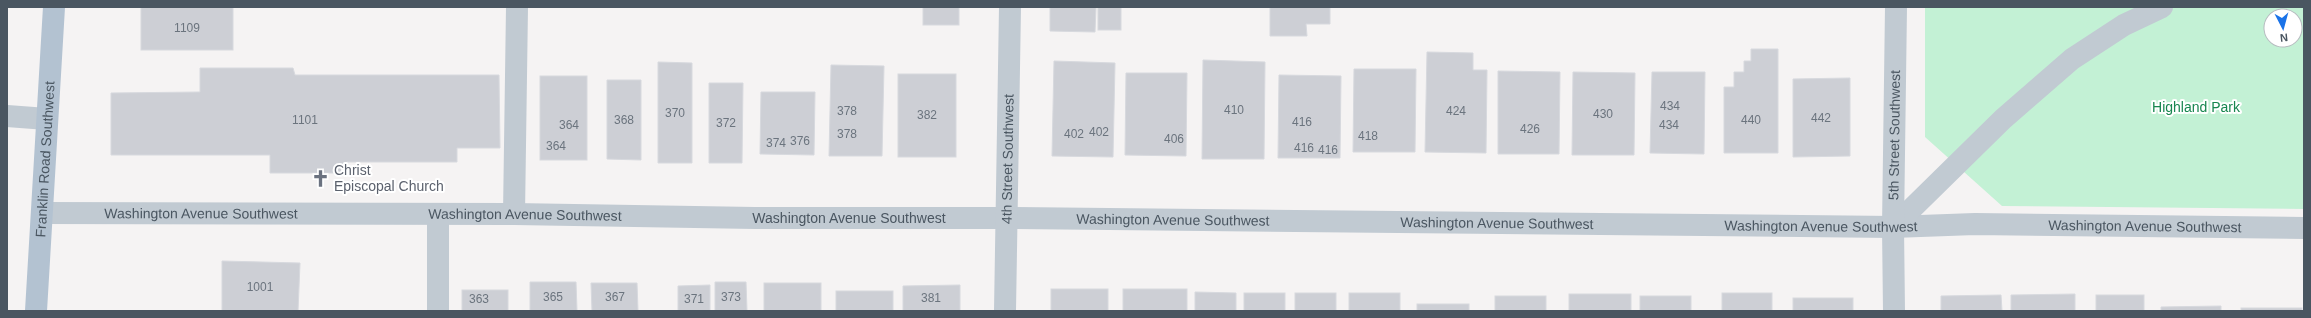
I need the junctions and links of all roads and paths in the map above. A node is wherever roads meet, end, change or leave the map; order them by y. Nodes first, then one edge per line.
1 (54, 7) edge
2 (517, 7) edge
3 (1010, 7) edge
4 (1896, 7) edge
5 (2162, 7) edge
6 (7, 116) edge
7 (47, 119) junction
8 (42, 213) junction
9 (438, 214) junction
10 (514, 214) junction
11 (1006, 218) junction
12 (1893, 227) junction
13 (2304, 228) edge
14 (36, 311) edge
15 (438, 311) edge
16 (1005, 311) edge
17 (1894, 311) edge

1 - 7 main road, Franklin Road Southwest
2 - 10 street
3 - 11 street, 4th Street Southwest
4 - 12 street, 5th Street Southwest
5 - 12 street
6 - 7 street
7 - 8 main road, Franklin Road Southwest
8 - 9 street, Washington Avenue Southwest
8 - 14 main road, Franklin Road Southwest
9 - 10 street, Washington Avenue Southwest
9 - 15 street
10 - 11 street, Washington Avenue Southwest
11 - 12 street, Washington Avenue Southwest
11 - 16 street, 4th Street Southwest
12 - 13 street, Washington Avenue Southwest
12 - 17 street, 5th Street Southwest

